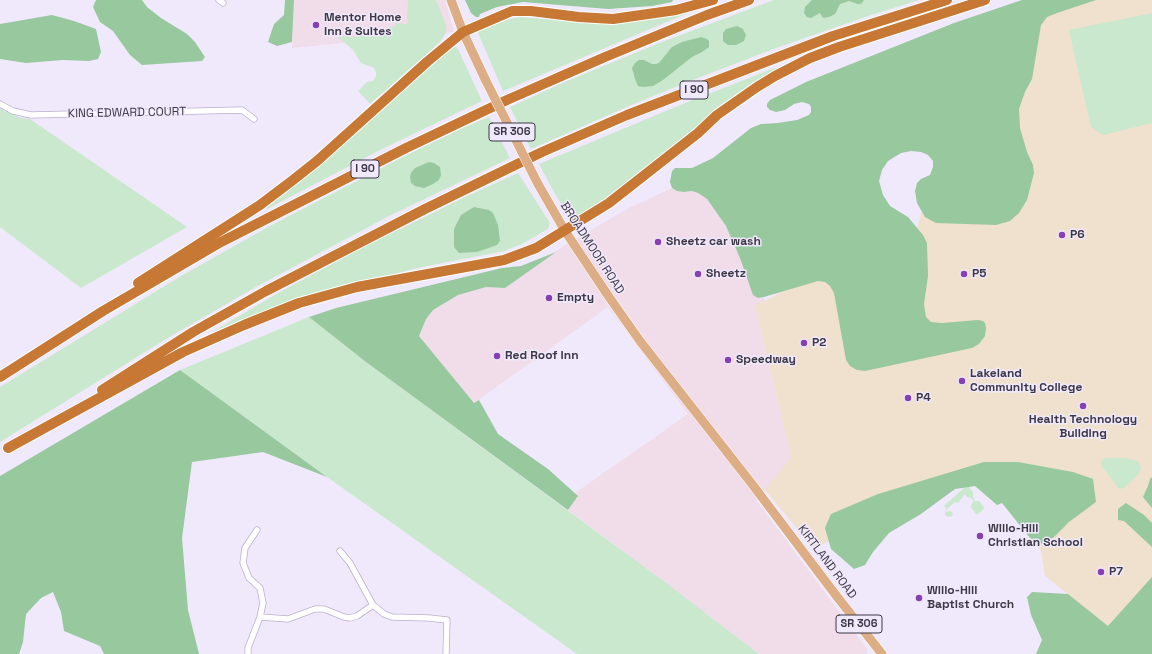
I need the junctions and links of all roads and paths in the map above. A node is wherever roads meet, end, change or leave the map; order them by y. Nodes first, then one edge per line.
1 (451, 0) edge
2 (713, 0) edge
3 (749, 0) edge
4 (947, 0) edge
5 (985, 0) edge
6 (463, 32) junction
7 (0, 104) edge
8 (254, 119) dead end
9 (565, 231) junction
10 (29, 358) junction
11 (0, 377) edge
12 (4, 451) edge
13 (752, 484) joint
14 (257, 530) dead end
15 (340, 551) dead end
16 (373, 605) junction
17 (260, 617) junction
18 (248, 654) edge
19 (446, 654) edge
20 (882, 654) edge

1 - 6 main road, BROADMOOR ROAD / SR 306
2 - 6 highway
3 - 10 highway, I 90
4 - 12 highway, I 90
5 - 9 highway
6 - 9 main road, BROADMOOR ROAD / SR 306, bridge
6 - 10 highway
7 - 8 street, KING EDWARD COURT
9 - 12 highway
9 - 13 main road, BROADMOOR ROAD / SR 306
10 - 11 highway, I 90
13 - 20 main road, KIRTLAND ROAD / SR 306
14 - 17 street
15 - 16 street
16 - 17 street
16 - 19 street
17 - 18 street

